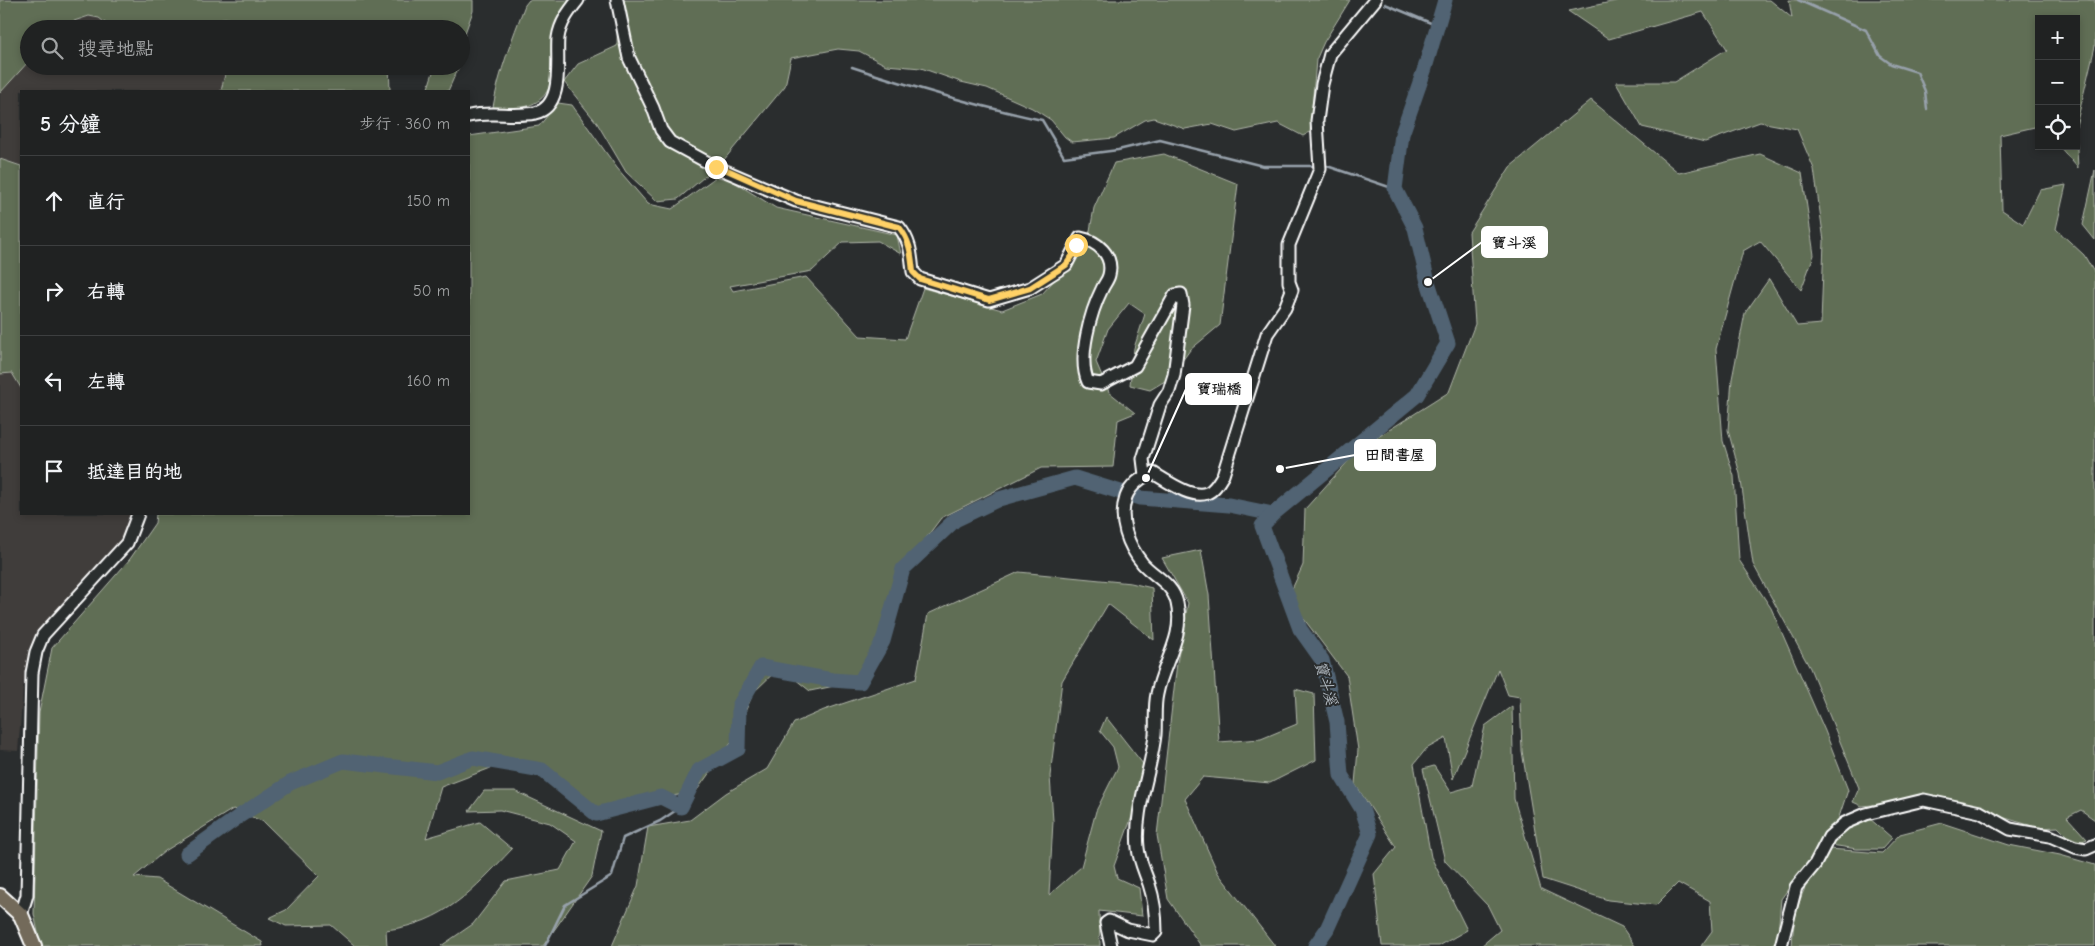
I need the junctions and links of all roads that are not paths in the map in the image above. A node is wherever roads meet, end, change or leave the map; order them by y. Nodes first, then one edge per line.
1 (578, 0) edge
2 (617, 0) edge
3 (1375, 0) edge
4 (470, 116) edge
5 (1145, 475) junction
6 (138, 515) edge
7 (2095, 845) edge
8 (0, 896) edge
9 (21, 914) junction
10 (34, 946) edge
11 (1112, 946) edge
12 (1781, 946) edge

1 - 4 street
2 - 5 street
3 - 5 street
5 - 11 street
6 - 9 street
7 - 12 street
8 - 9 main road
9 - 10 main road

